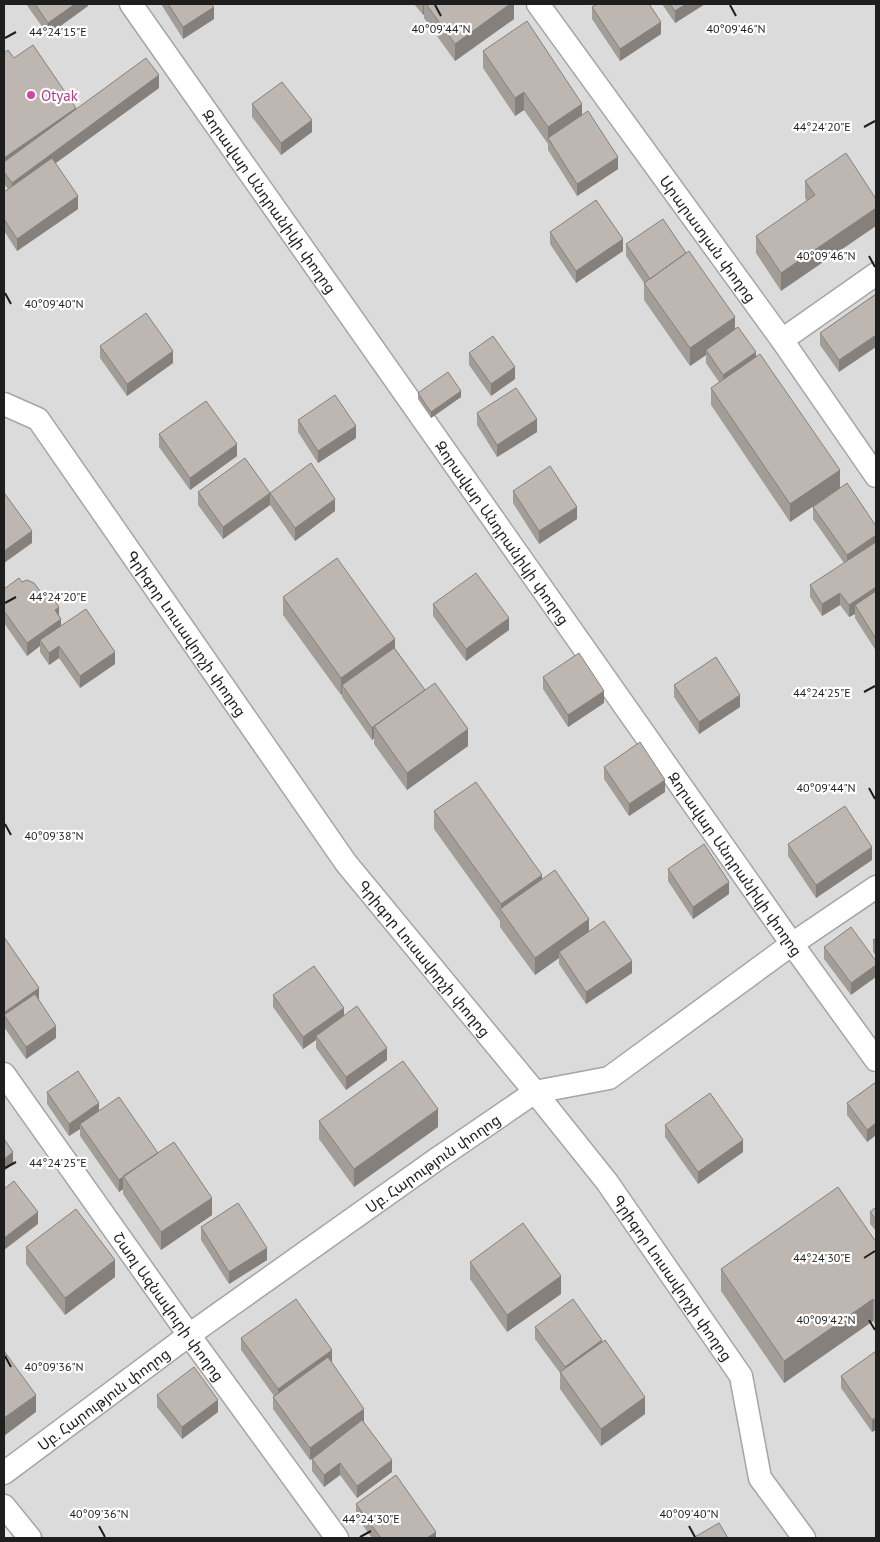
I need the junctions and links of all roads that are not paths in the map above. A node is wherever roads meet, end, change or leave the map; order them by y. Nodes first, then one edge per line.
1 (131, 4) edge
2 (547, 7) edge
3 (876, 274) edge
4 (782, 340) junction
5 (4, 404) edge
6 (876, 476) edge
7 (876, 887) edge
8 (792, 944) junction
9 (876, 1060) edge
10 (4, 1074) edge
11 (535, 1092) junction
12 (189, 1335) junction
13 (4, 1472) edge
14 (4, 1506) edge
15 (30, 1538) edge
16 (337, 1538) edge
17 (804, 1538) edge

1 - 8 street, Զորավար Անդրանիկի փողոց
2 - 4 street, Արարատյան փողոց
3 - 4 street
4 - 6 street, Արարատյան փողոց
5 - 11 street, Գրիգոր Լուսավորչի փողոց
7 - 8 street, Սբ. Հարություն փողոց
8 - 9 street, Զորավար Անդրանիկի փողոց
8 - 11 street, Սբ. Հարություն փողոց
10 - 12 street, Շառլ Ազնավուրի փողոց
11 - 12 street, Սբ. Հարություն փողոց
11 - 17 street, Գրիգոր Լուսավորչի փողոց
12 - 13 street, Սբ. Հարություն փողոց
12 - 16 street, Շառլ Ազնավուրի փողոց
14 - 15 street

